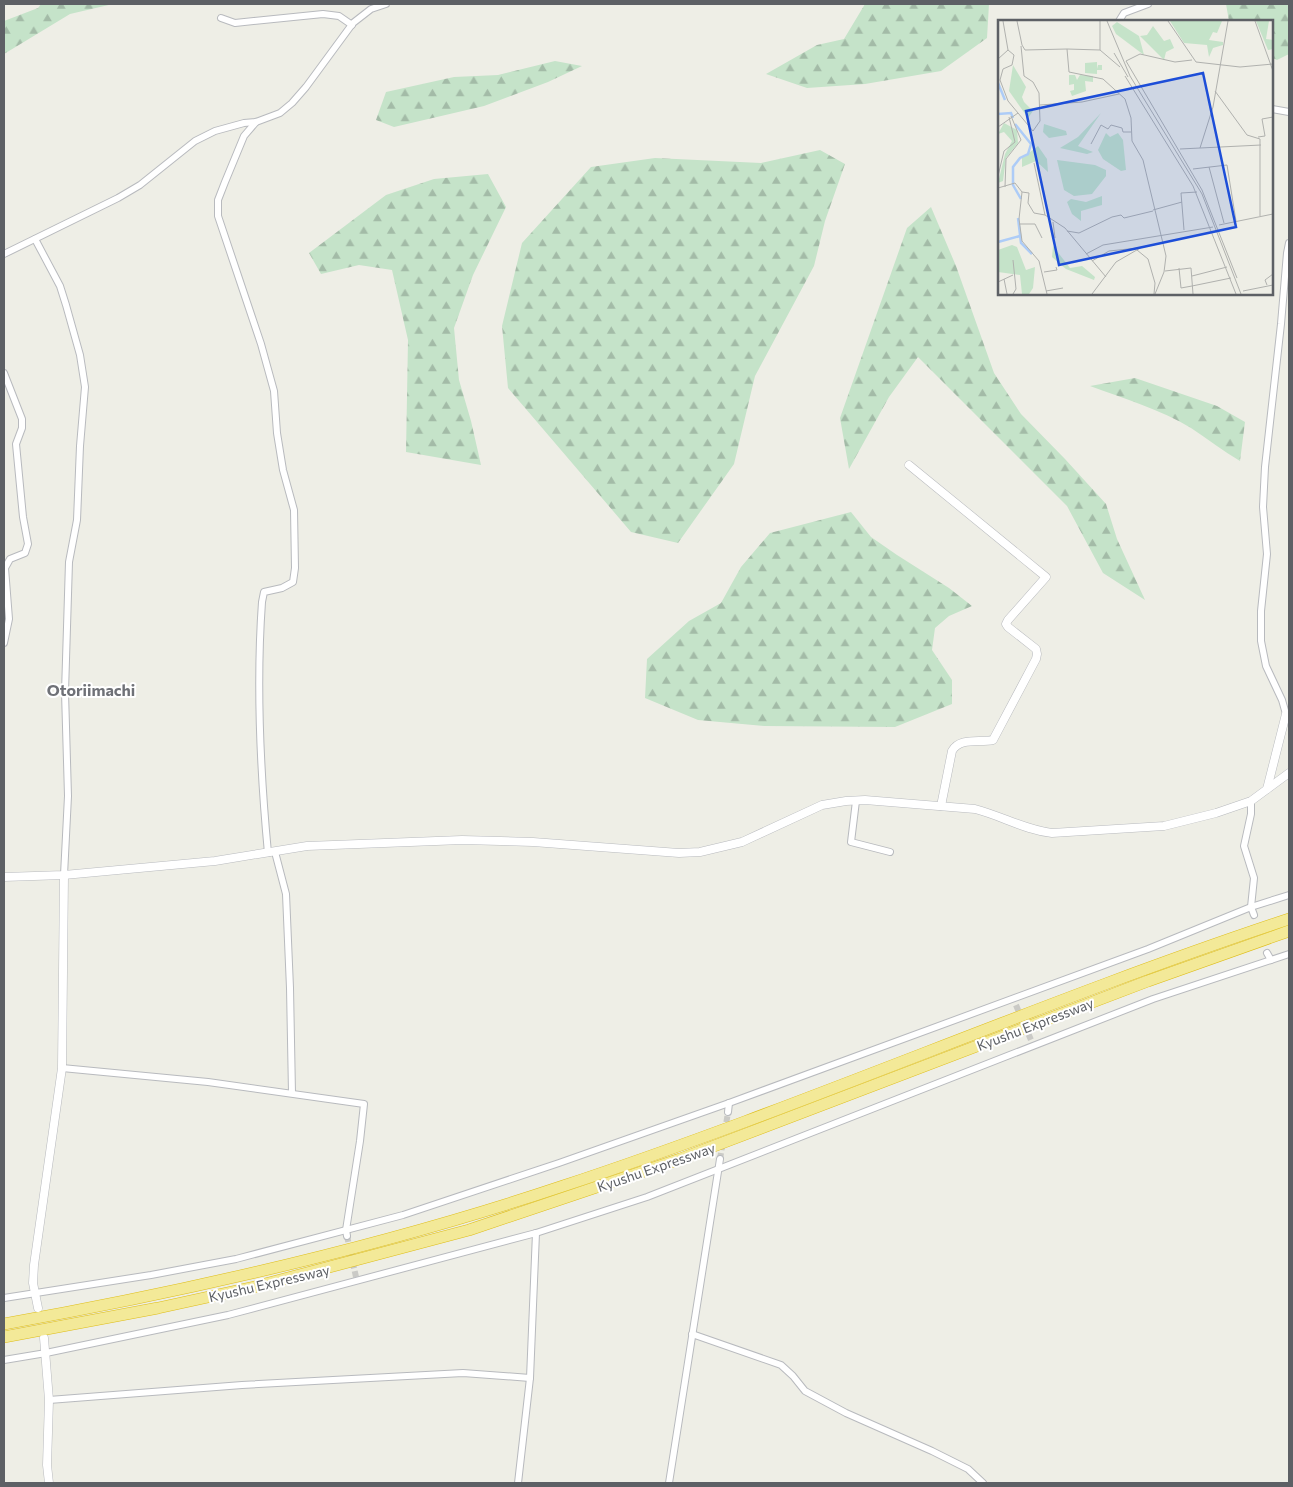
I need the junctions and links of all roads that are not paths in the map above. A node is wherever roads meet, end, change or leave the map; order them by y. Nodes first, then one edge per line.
1 (386, 4) edge
2 (1148, 4) edge
3 (221, 18) dead end
4 (1120, 20) edge
5 (352, 25) junction
6 (1273, 108) edge
7 (1289, 112) edge
8 (256, 122) junction
9 (35, 239) junction
10 (1289, 243) edge
11 (4, 254) edge
12 (4, 374) edge
13 (909, 465) dead end
14 (4, 643) edge
15 (1286, 714) joint
16 (1289, 772) edge
17 (1267, 789) junction
18 (856, 800) junction
19 (1250, 801) junction
20 (941, 806) junction
21 (271, 852) junction
22 (890, 852) dead end
23 (64, 875) junction
24 (4, 877) edge
25 (1289, 895) edge
26 (1251, 907) junction
27 (1254, 915) dead end
28 (1289, 917) edge
29 (1289, 931) edge
30 (1289, 954) edge
31 (62, 1068) junction
32 (292, 1093) junction
33 (728, 1103) junction
34 (728, 1112) tunnel mouth
35 (720, 1159) tunnel mouth
36 (719, 1168) junction
37 (346, 1233) junction
38 (536, 1233) junction
39 (34, 1294) junction
40 (4, 1298) edge
41 (38, 1308) dead end
42 (4, 1324) edge
43 (692, 1334) junction
44 (4, 1337) edge
45 (44, 1338) dead end
46 (46, 1353) junction
47 (4, 1360) edge
48 (530, 1378) junction
49 (49, 1400) junction
50 (49, 1483) edge
51 (518, 1483) edge
52 (669, 1483) edge
53 (983, 1483) edge

1 - 5 street
2 - 4 street
3 - 5 street
5 - 8 street
6 - 7 street
8 - 9 street
8 - 21 street
9 - 11 street
9 - 23 street
10 - 15 street
12 - 14 street
13 - 20 street
15 - 17 street
16 - 17 street
17 - 19 street
18 - 20 street
18 - 21 street
18 - 22 street
19 - 20 street
19 - 26 street
21 - 23 street
21 - 32 street
23 - 24 street
23 - 31 street
25 - 26 street
26 - 27 street
26 - 33 street
28 - 42 highway, Kyushu Expressway
29 - 44 highway, Kyushu Expressway
30 - 36 street
31 - 32 street
31 - 39 street
32 - 37 street
33 - 34 street
33 - 37 street
35 - 36 street
36 - 38 street
36 - 43 street
37 - 39 street
38 - 46 street
38 - 48 street
39 - 40 street
39 - 41 street
43 - 52 street
43 - 53 street
45 - 46 street
46 - 47 street
46 - 49 street
48 - 49 street
48 - 51 street
49 - 50 street

